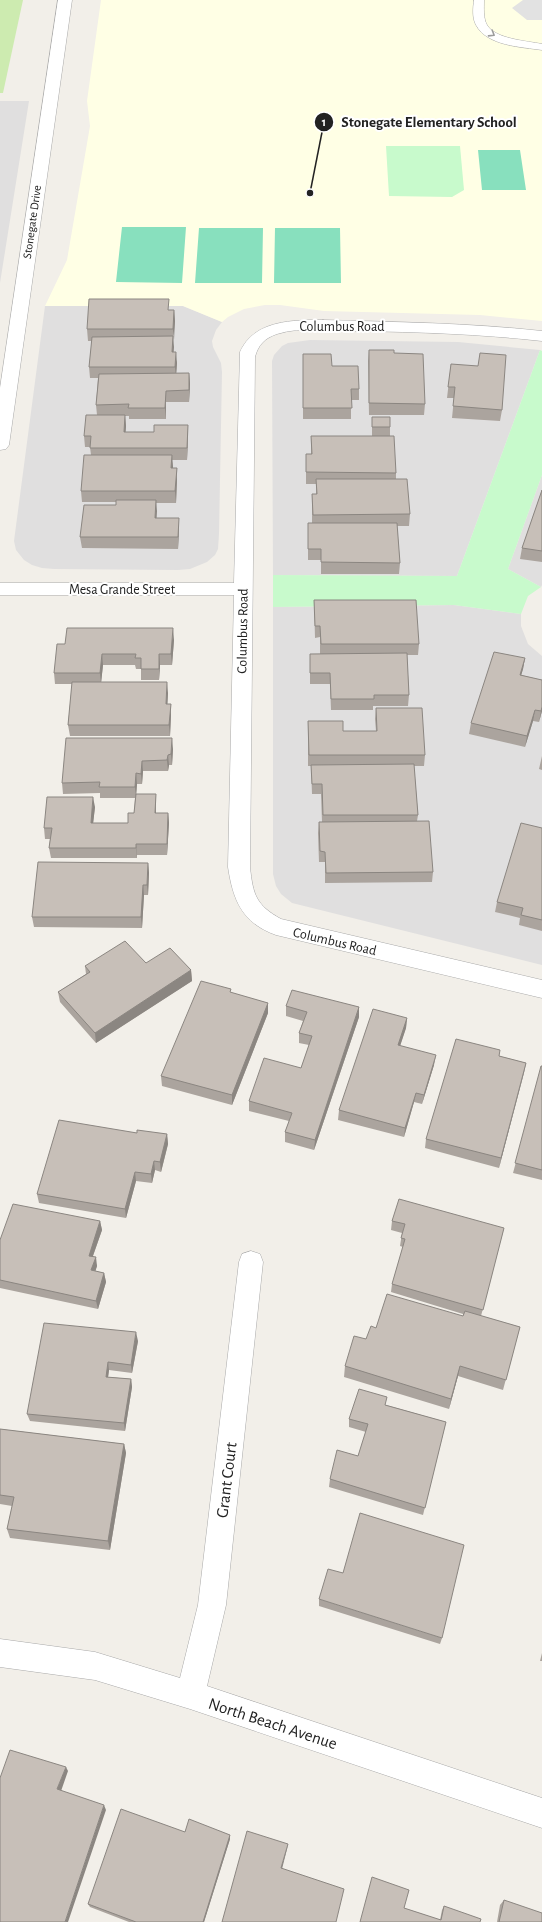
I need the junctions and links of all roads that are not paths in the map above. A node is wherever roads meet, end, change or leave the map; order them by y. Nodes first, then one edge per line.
1 (65, 0) edge
2 (478, 0) edge
3 (542, 42) edge
4 (527, 44) junction
5 (542, 47) edge
6 (542, 336) edge
7 (0, 445) edge
8 (0, 589) edge
9 (243, 590) junction
10 (542, 989) edge
11 (251, 1262) dead end
12 (0, 1653) edge
13 (190, 1695) junction
14 (542, 1813) edge

1 - 7 street, Stonegate Drive
2 -> 4 lane
3 - 4 lane
4 - 5 lane
6 - 9 street, Columbus Road
8 - 9 street, Mesa Grande Street
9 - 10 street, Columbus Road
11 - 13 street, Grant Court
12 - 13 street, North Beach Avenue
13 - 14 street, North Beach Avenue

